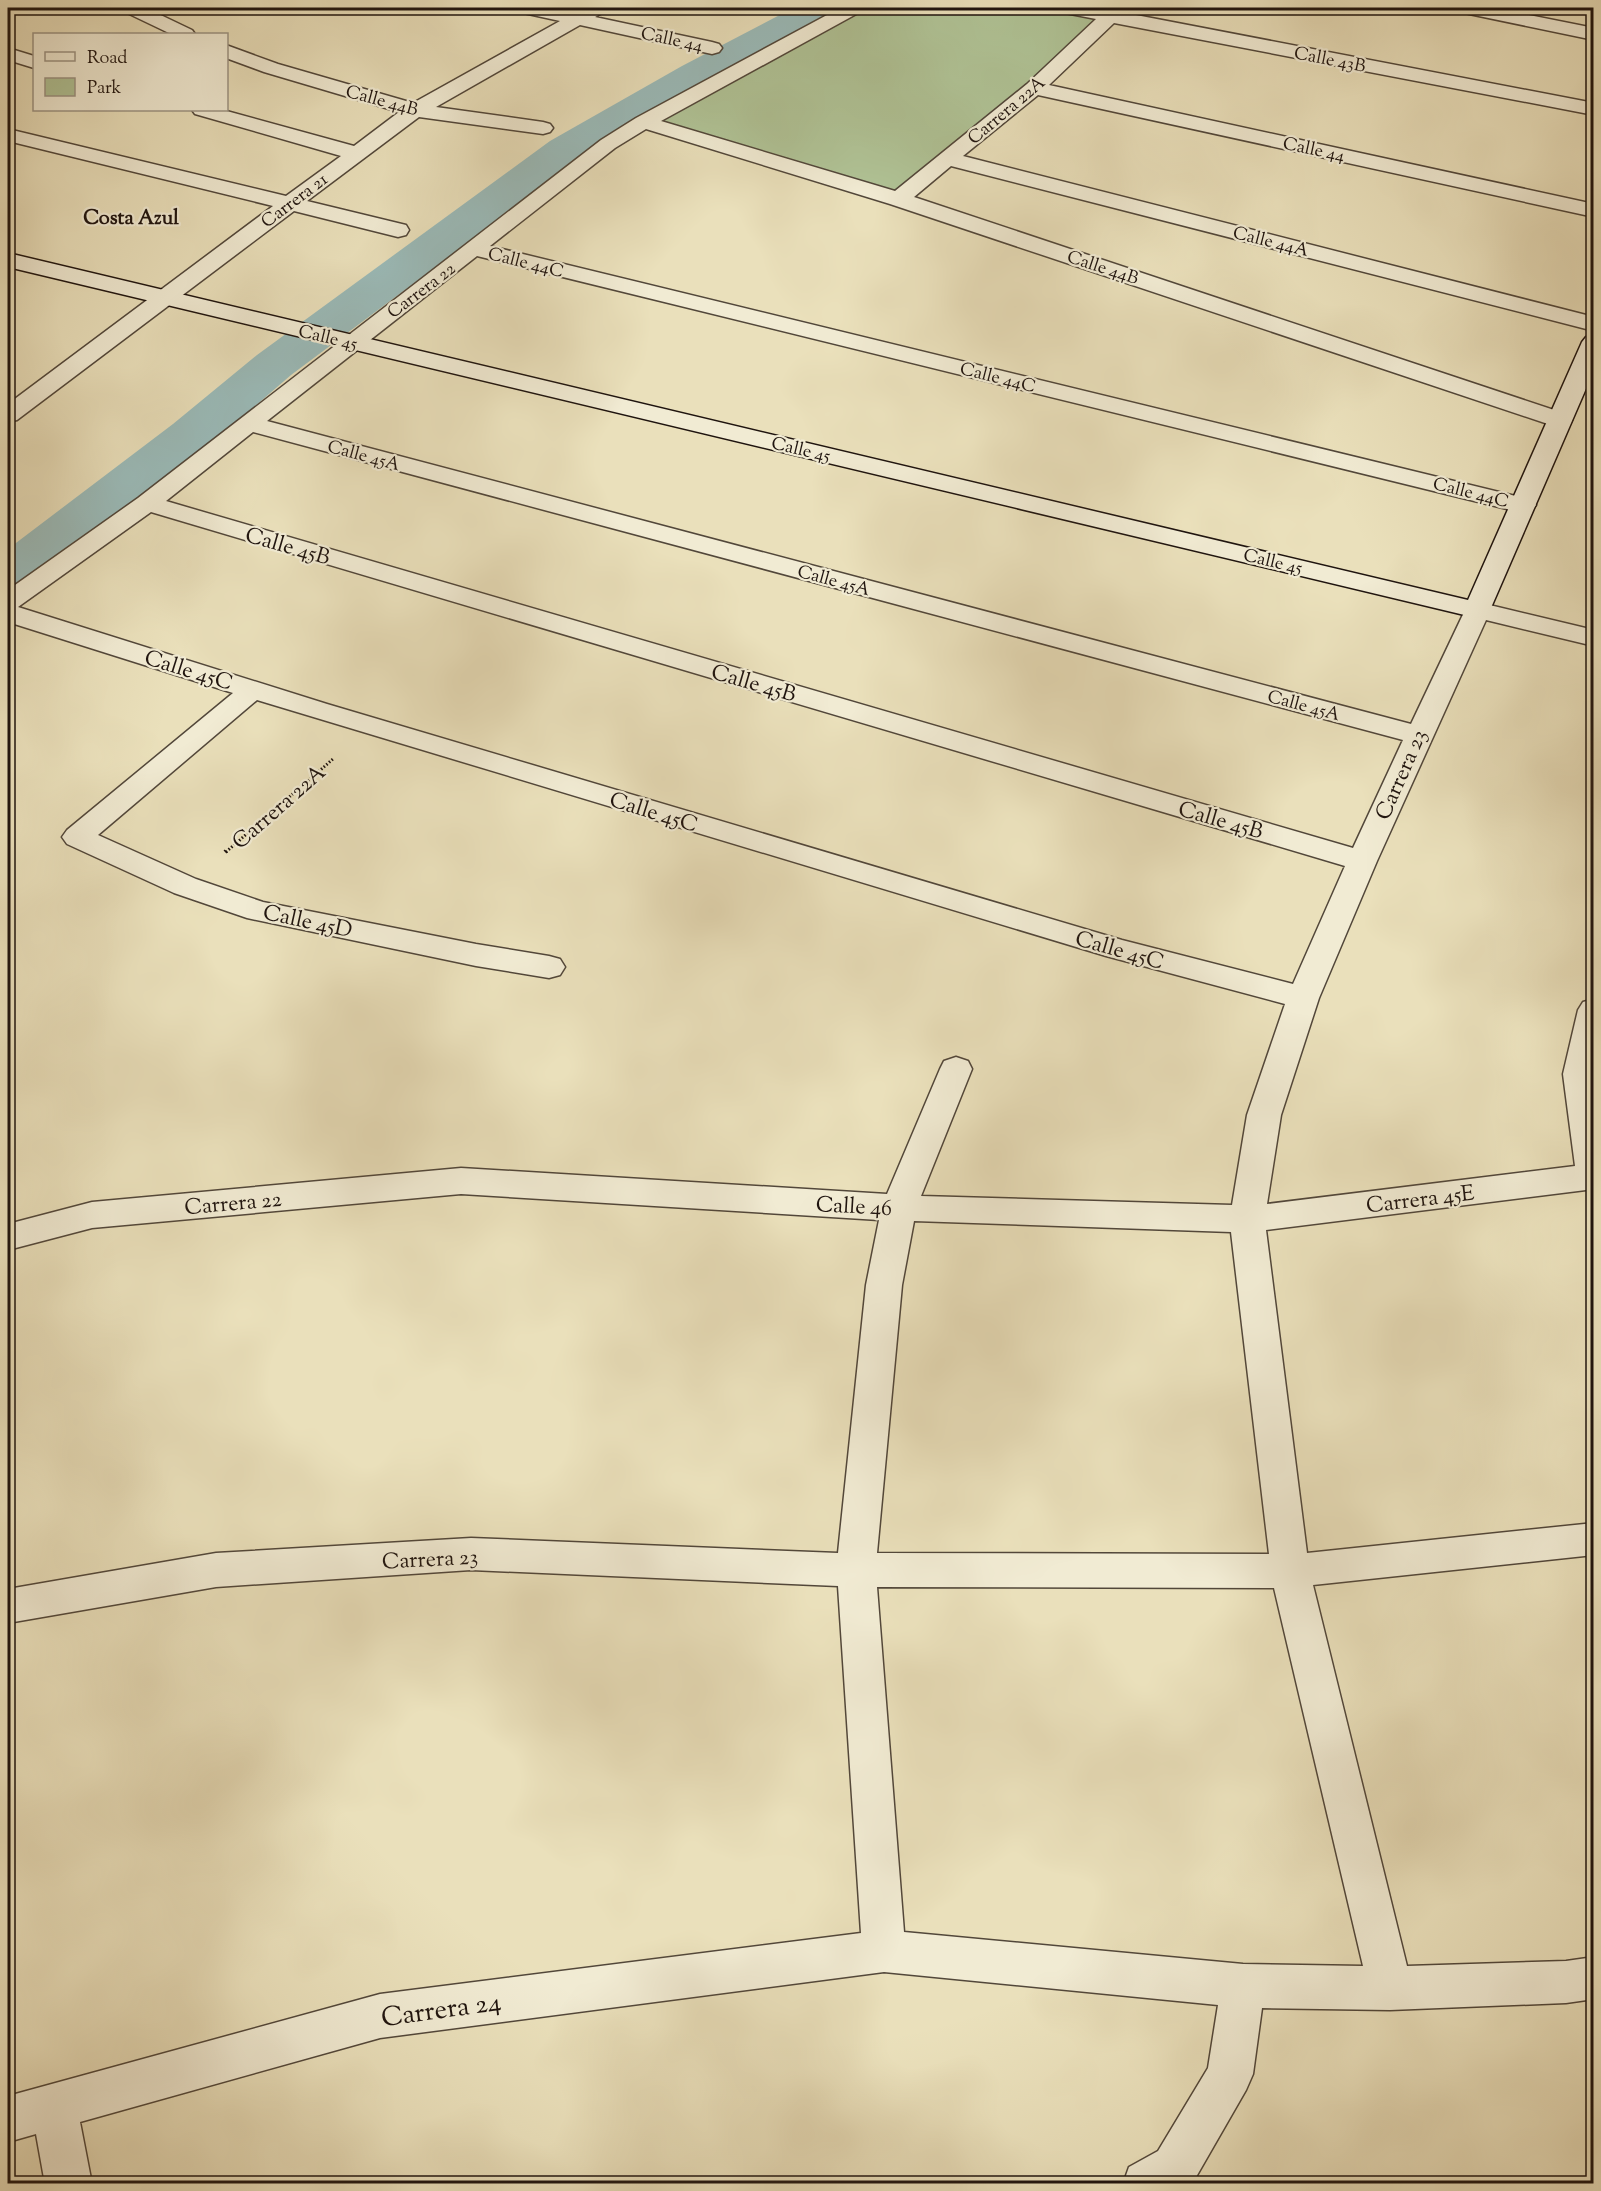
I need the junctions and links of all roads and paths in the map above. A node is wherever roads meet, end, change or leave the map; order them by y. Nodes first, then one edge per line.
1 (132, 8) edge
2 (526, 8) edge
3 (597, 8) edge
4 (852, 8) edge
5 (1067, 8) edge
6 (1469, 8) edge
7 (1110, 16) junction
8 (577, 19) junction
9 (183, 33) edge
10 (1593, 34) edge
11 (712, 48) dead end
12 (228, 52) edge
13 (8, 54) edge
14 (33, 62) edge
15 (1034, 88) junction
16 (1593, 109) edge
17 (415, 110) junction
18 (206, 111) edge
19 (643, 122) junction
20 (543, 128) dead end
21 (8, 135) edge
22 (356, 153) junction
23 (948, 159) junction
24 (898, 199) junction
25 (287, 205) junction
26 (1593, 211) edge
27 (398, 230) dead end
28 (474, 249) junction
29 (8, 260) edge
30 (166, 298) junction
31 (1593, 324) edge
32 (1593, 342) edge
33 (351, 343) junction
34 (8, 388) edge
35 (35, 396) junction
36 (8, 415) edge
37 (1560, 420) junction
38 (250, 424) junction
39 (147, 503) junction
40 (1522, 505) junction
41 (8, 602) edge
42 (1477, 610) junction
43 (8, 612) edge
44 (1593, 639) edge
45 (254, 689) junction
46 (371, 726) junction
47 (1418, 735) junction
48 (1362, 861) junction
49 (185, 886) junction
50 (549, 967) dead end
51 (1303, 998) junction
52 (1593, 1010) edge
53 (956, 1069) dead end
54 (1593, 1176) edge
55 (461, 1181) joint
56 (898, 1208) junction
57 (1247, 1219) junction
58 (8, 1237) edge
59 (1593, 1539) edge
60 (856, 1570) junction
61 (1290, 1571) junction
62 (8, 1606) edge
63 (884, 1951) junction
64 (1593, 1978) edge
65 (1243, 1986) junction
66 (1390, 1988) junction
67 (54, 2106) junction
68 (8, 2119) edge
69 (1167, 2178) edge
70 (69, 2184) edge

1 - 9 street
2 - 8 street, Calle 44
3 - 8 street, Carrera 21
4 - 19 street, Carrera 22
5 - 7 street, Calle 43B
6 - 10 street
7 - 15 street, Carrera 22A
7 - 16 street, Calle 43B
8 - 11 street, Calle 44
8 - 17 street, Carrera 21
12 - 17 street, Calle 44B
13 - 14 street
15 - 23 street, Carrera 22A
15 - 26 street, Calle 44
17 - 20 street, Calle 44B
17 - 22 street, Carrera 21
18 - 22 street
19 - 24 street, Calle 44B
19 - 28 street, Carrera 22
21 - 25 street
22 - 25 street, Carrera 21
23 - 24 street, Carrera 22A
23 - 31 street, Calle 44A
24 - 37 street, Calle 44B
25 - 27 street
25 - 30 street, Carrera 21
28 - 33 street, Carrera 22
28 - 40 street, Calle 44C
29 - 30 street, Calle 45
30 - 33 street, Calle 45
30 - 35 street, Carrera 21
32 - 37 street, Carrera 23
33 - 38 street, Carrera 22
33 - 42 street, Calle 45
34 - 35 street
35 - 36 street, Carrera 21
37 - 40 street, Carrera 23
38 - 39 street, Carrera 22
38 - 47 street, Calle 45A
39 - 41 street, Carrera 22
39 - 48 street, Calle 45B
40 - 42 street, Carrera 23
42 - 44 street, Calle 45
42 - 47 street, Carrera 23
43 - 45 street, Calle 45C
45 - 46 street, Calle 45C
45 - 49 street, Calle 45D
46 - 49 path, Carrera 22A
46 - 51 street, Calle 45C
47 - 48 street, Carrera 23
48 - 51 street, Carrera 23
49 - 50 street, Calle 45D
51 - 57 street, Carrera 23
52 - 54 street
53 - 56 street
54 - 57 street, Carrera 45E
55 - 56 street, Calle 46
55 - 58 street, Carrera 22
56 - 57 street, Calle 46
56 - 60 street
57 - 61 street, Carrera 23
59 - 61 street, Carrera 23
60 - 61 street, Carrera 23
60 - 62 street, Carrera 23
60 - 63 street
61 - 66 street, Carrera 23
63 - 65 street, Carrera 24
63 - 67 street, Carrera 24
64 - 66 street, Carrera 24
65 - 66 street, Carrera 24
65 - 69 street
67 - 68 street, Carrera 24
67 - 70 street

